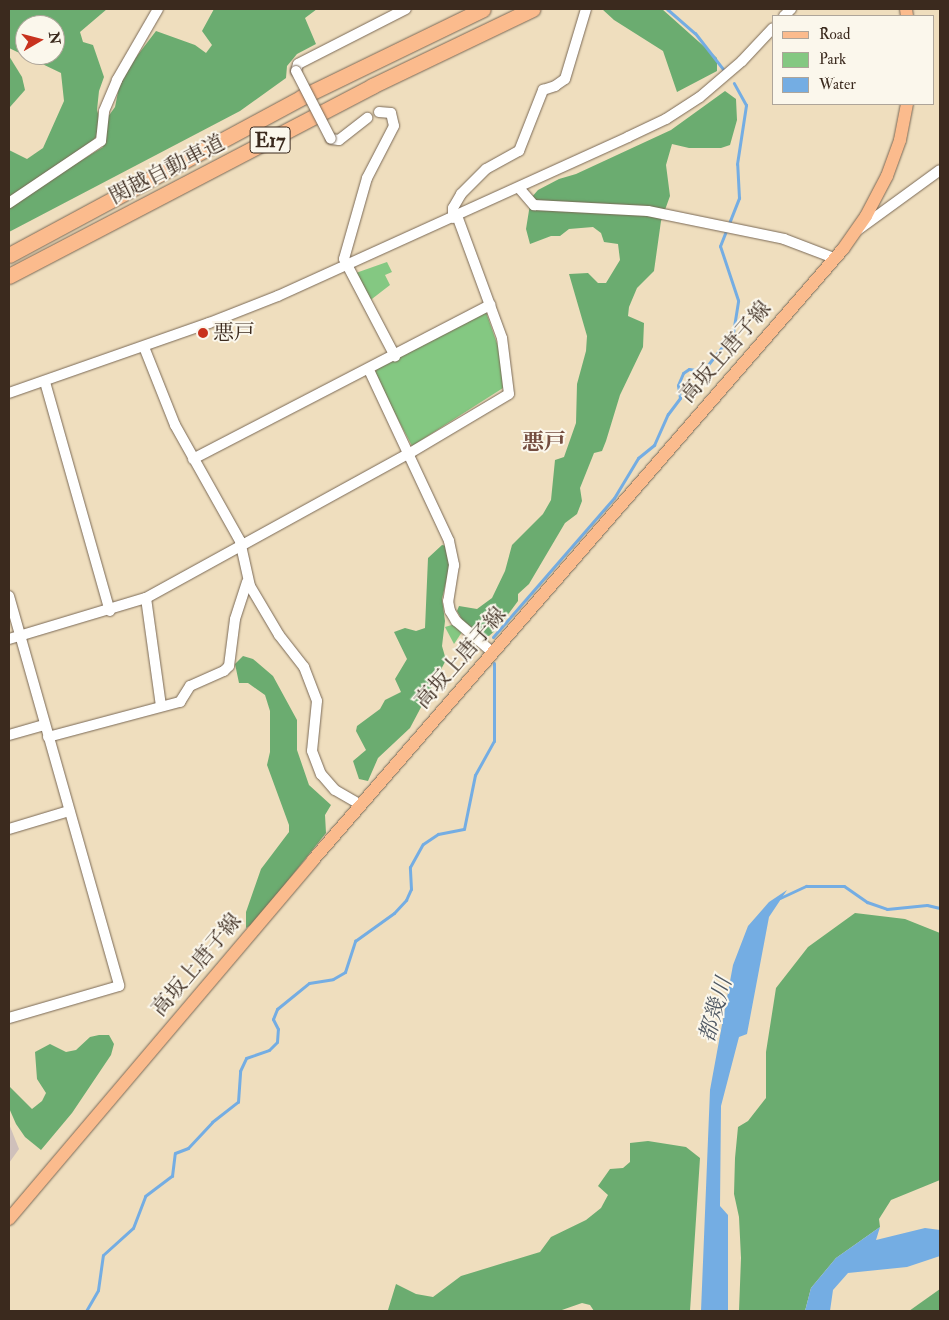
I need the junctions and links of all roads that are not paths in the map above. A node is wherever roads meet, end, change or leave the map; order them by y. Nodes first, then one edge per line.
1 (158, 9) edge
2 (406, 9) edge
3 (483, 9) edge
4 (533, 9) edge
5 (586, 9) edge
6 (772, 29) edge
7 (907, 105) edge
8 (379, 112) dead end
9 (367, 118) dead end
10 (940, 170) edge
11 (519, 188) junction
12 (9, 203) edge
13 (455, 217) junction
14 (855, 232) junction
15 (9, 255) edge
16 (834, 258) junction
17 (345, 266) junction
18 (9, 276) edge
19 (490, 305) junction
20 (144, 347) junction
21 (395, 356) junction
22 (369, 370) junction
23 (45, 382) junction
24 (9, 393) edge
25 (410, 453) junction
26 (193, 459) junction
27 (242, 546) junction
28 (247, 582) junction
29 (9, 596) edge
30 (146, 598) junction
31 (110, 611) junction
32 (20, 636) junction
33 (9, 639) edge
34 (492, 652) junction
35 (161, 706) junction
36 (44, 725) junction
37 (9, 735) edge
38 (48, 737) junction
39 (360, 805) junction
40 (69, 811) junction
41 (9, 829) edge
42 (9, 1018) edge
43 (9, 1219) edge

1 - 12 street
2 - 9 street, bridge
3 - 15 highway, 関越自動車道 / E17
4 - 18 highway, 関越自動車道 / E17
5 - 13 street
6 - 11 street
7 - 14 main road, 高坂上唐子線
8 - 17 street
10 - 14 street
11 - 13 street
11 - 16 street
13 - 17 street
13 - 19 street
14 - 16 main road, 高坂上唐子線
16 - 34 main road, 高坂上唐子線
17 - 20 street
17 - 21 street
19 - 21 street
19 - 25 street
20 - 23 street
20 - 26 street
21 - 22 street
22 - 25 street
22 - 26 street
23 - 24 street
23 - 31 street
25 - 27 street
25 - 34 street
26 - 27 street
27 - 28 street
27 - 30 street
28 - 35 street
28 - 39 street
29 - 32 street
30 - 31 street
30 - 35 street
31 - 32 street
32 - 33 street
32 - 36 street
34 - 39 main road, 高坂上唐子線
35 - 38 street
36 - 37 street
36 - 38 street
38 - 40 street
39 - 43 main road, 高坂上唐子線
40 - 41 street
40 - 42 street

